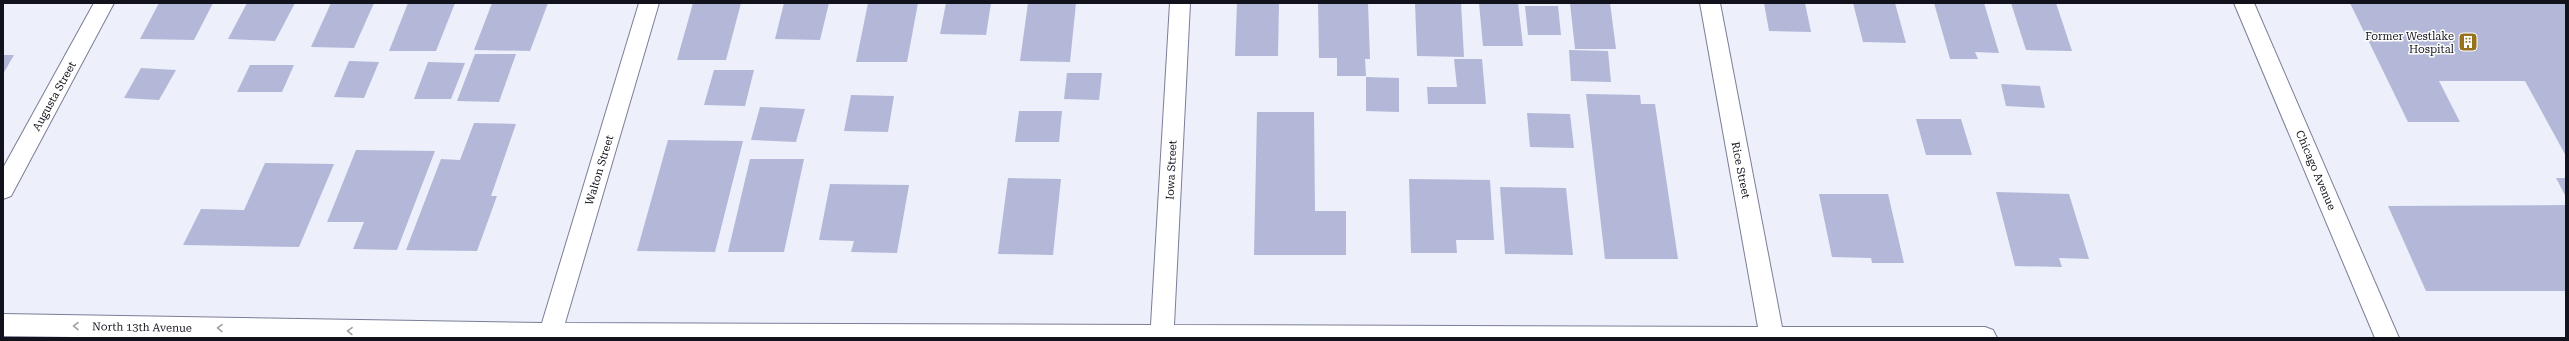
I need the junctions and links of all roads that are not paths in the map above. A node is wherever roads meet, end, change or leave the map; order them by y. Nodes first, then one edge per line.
1 (104, 3) edge
2 (649, 3) edge
3 (1180, 3) edge
4 (1710, 3) edge
5 (2244, 3) edge
6 (3, 189) edge
7 (3, 324) edge
8 (550, 336) edge
9 (1162, 336) edge
10 (1772, 337) edge
11 (1985, 338) edge
12 (2387, 338) edge

1 - 6 street, Augusta Street
2 - 8 street, Walton Street
3 - 9 street, Iowa Street
4 - 10 street, Rice Street
5 - 12 street, Chicago Avenue
8 -> 7 street, North 13th Avenue
8 - 9 street, North 13th Avenue
9 - 10 street, North 13th Avenue
10 - 11 street, North 13th Avenue

